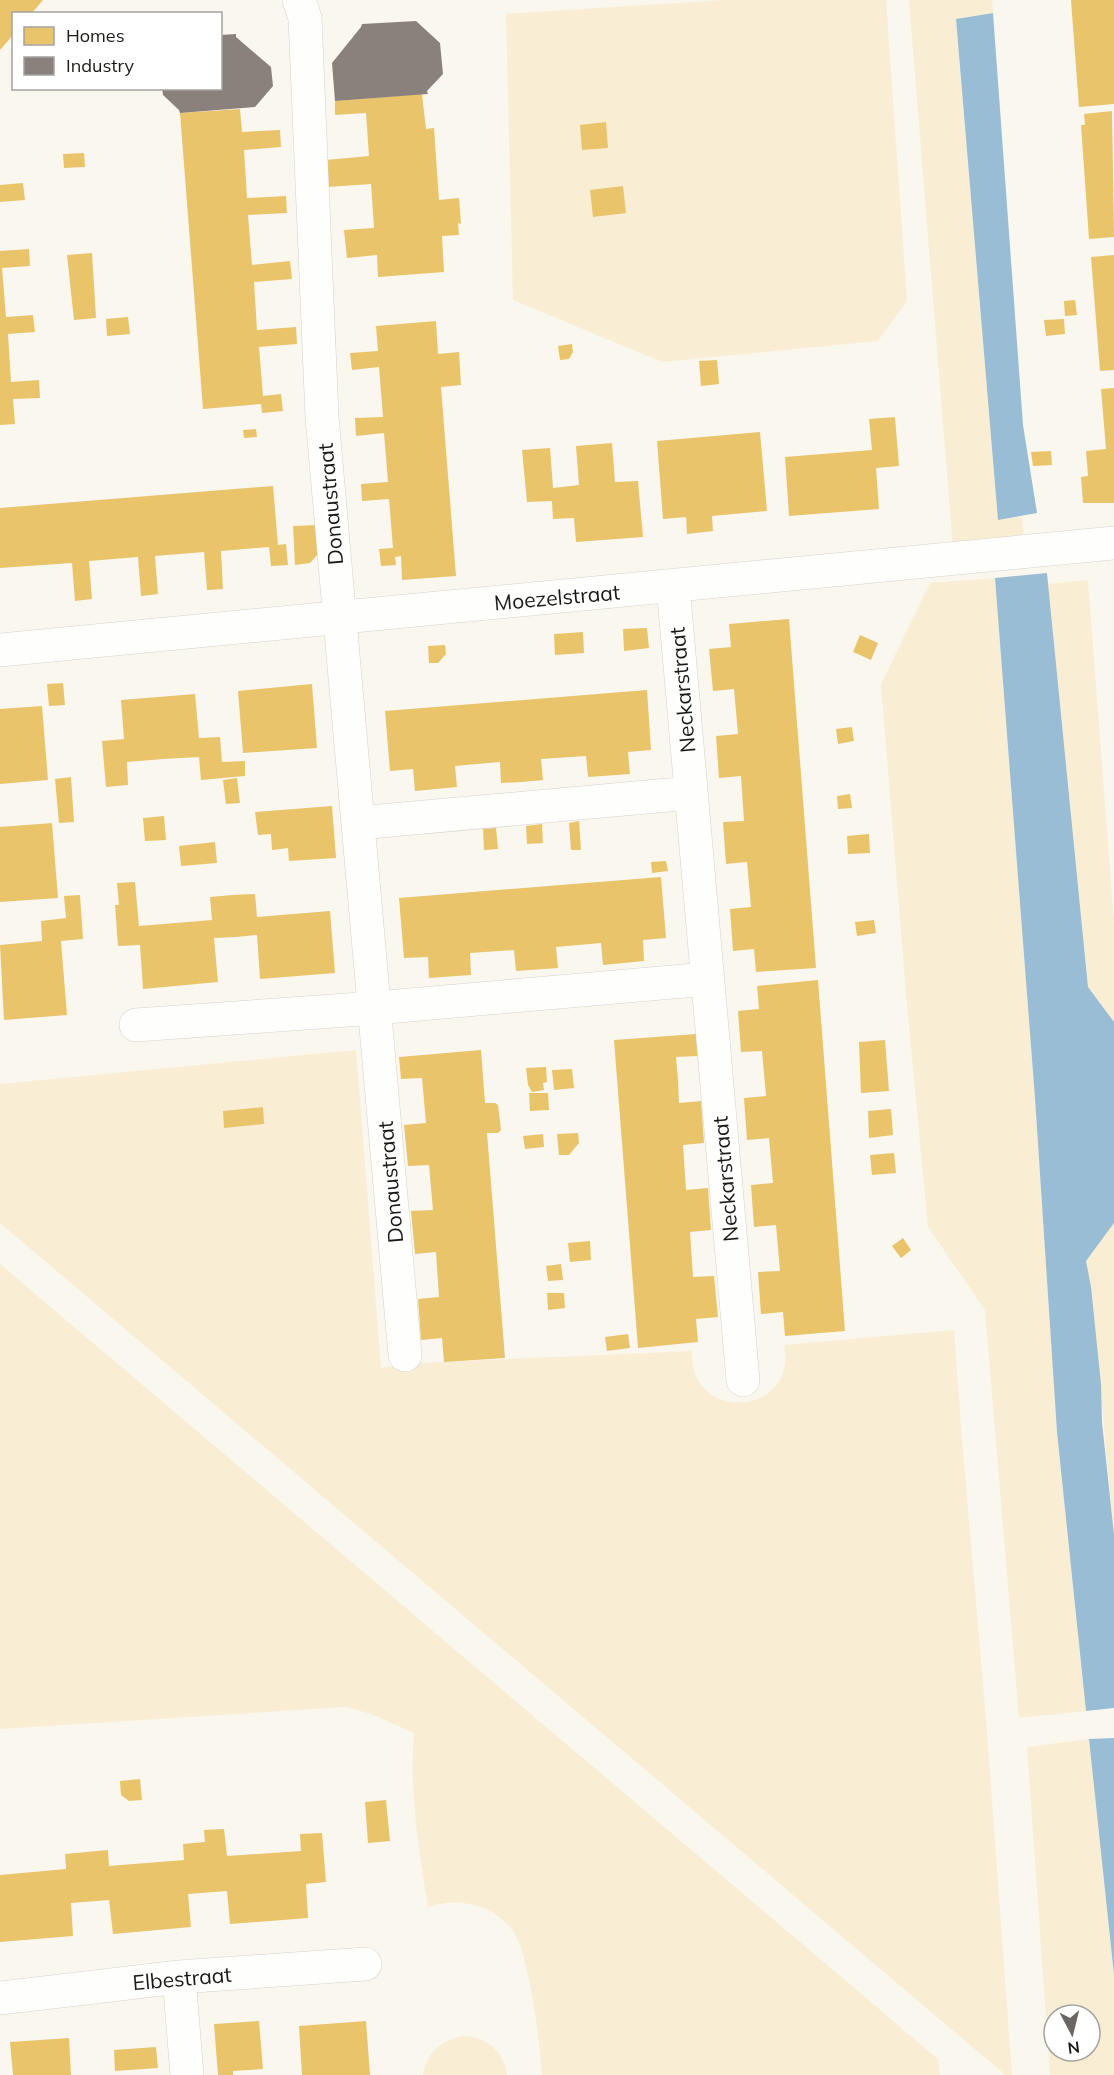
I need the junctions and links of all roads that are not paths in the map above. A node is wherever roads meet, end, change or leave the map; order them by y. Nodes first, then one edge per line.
1 (299, 0) edge
2 (1114, 543) edge
3 (672, 586) junction
4 (340, 617) junction
5 (0, 650) edge
6 (691, 793) junction
7 (358, 823) junction
8 (707, 979) junction
9 (375, 1008) junction
10 (136, 1025) dead end
11 (405, 1355) dead end
12 (743, 1380) dead end
13 (365, 1964) dead end
14 (179, 1977) junction
15 (0, 1998) edge
16 (187, 2075) edge

1 - 4 street, Donaustraat
2 - 3 street, Moezelstraat
3 - 4 street, Moezelstraat
3 - 6 street, Neckarstraat
4 - 5 street, Moezelstraat
4 - 7 street, Donaustraat
6 - 7 street
6 - 8 street, Neckarstraat
7 - 9 street, Donaustraat
8 - 9 street
8 - 12 street, Neckarstraat
9 - 10 street
9 - 11 street, Donaustraat
13 - 14 street, Elbestraat
14 - 15 street, Elbestraat
14 - 16 street

